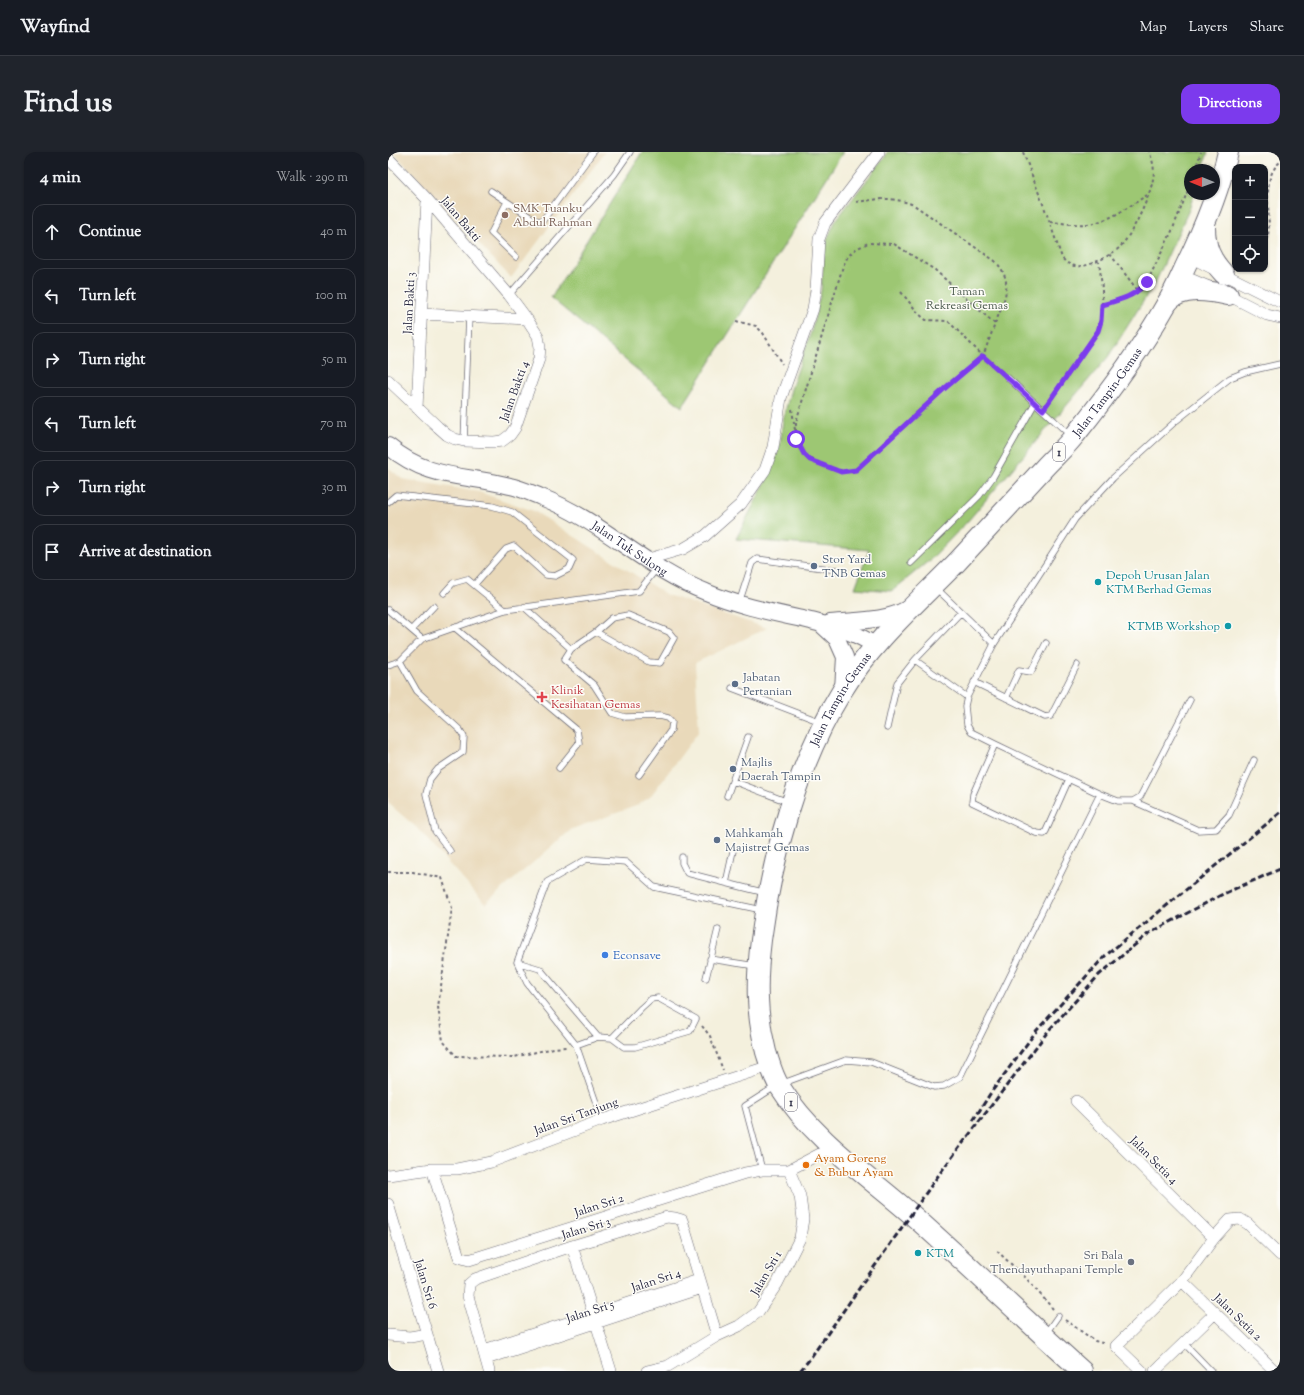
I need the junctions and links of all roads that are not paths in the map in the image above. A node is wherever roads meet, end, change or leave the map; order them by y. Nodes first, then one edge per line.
1 (593, 152) edge
2 (630, 152) edge
3 (879, 152) edge
4 (1228, 152) edge
5 (388, 158) edge
6 (491, 191) dead end
7 (428, 199) junction
8 (507, 202) junction
9 (1205, 226) junction
10 (516, 257) dead end
11 (1186, 266) junction
12 (1224, 274) junction
13 (1228, 295) junction
14 (510, 297) junction
15 (1280, 302) edge
16 (1167, 303) junction
17 (421, 314) junction
18 (469, 316) junction
19 (1280, 318) edge
20 (527, 319) junction
21 (1280, 364) edge
22 (1008, 378) road end
23 (388, 380) edge
24 (1035, 403) junction
25 (418, 408) junction
26 (1073, 438) junction
27 (464, 441) junction
28 (388, 446) edge
29 (388, 502) edge
30 (911, 563) dead end
31 (651, 564) junction
32 (837, 570) dead end
33 (475, 584) junction
34 (933, 586) junction
35 (444, 593) dead end
36 (739, 604) junction
37 (434, 606) dead end
38 (524, 607) junction
39 (912, 607) junction
40 (388, 610) edge
41 (505, 610) junction
42 (961, 612) junction
43 (821, 624) junction
44 (454, 628) junction
45 (412, 629) junction
46 (596, 632) junction
47 (422, 639) junction
48 (1046, 643) dead end
49 (994, 644) junction
50 (875, 645) junction
51 (571, 649) junction
52 (916, 660) junction
53 (400, 661) junction
54 (388, 665) edge
55 (1077, 665) dead end
56 (974, 682) junction
57 (732, 688) dead end
58 (843, 689) junction
59 (967, 697) junction
60 (1006, 698) junction
61 (1190, 700) dead end
62 (824, 723) junction
63 (887, 728) dead end
64 (748, 737) dead end
65 (995, 744) junction
66 (1254, 760) dead end
67 (559, 768) dead end
68 (639, 775) dead end
69 (1069, 779) junction
70 (733, 781) junction
71 (1100, 794) junction
72 (727, 796) dead end
73 (1133, 801) junction
74 (792, 804) junction
75 (450, 851) dead end
76 (733, 851) dead end
77 (682, 857) dead end
78 (726, 883) junction
79 (766, 902) junction
80 (718, 929) dead end
81 (710, 959) junction
82 (516, 962) junction
83 (758, 966) junction
84 (706, 978) dead end
85 (598, 1038) junction
86 (612, 1038) junction
87 (576, 1045) junction
88 (770, 1066) junction
89 (778, 1085) junction
90 (1076, 1101) dead end
91 (602, 1120) junction
92 (833, 1147) junction
93 (432, 1169) junction
94 (762, 1170) junction
95 (789, 1170) junction
96 (388, 1175) edge
97 (388, 1204) edge
98 (1214, 1238) junction
99 (572, 1246) junction
100 (1280, 1255) edge
101 (1182, 1281) junction
102 (701, 1284) junction
103 (1215, 1312) junction
104 (1058, 1316) road end
105 (595, 1318) junction
106 (427, 1334) junction
107 (388, 1336) edge
108 (717, 1336) junction
109 (1044, 1336) junction
110 (1184, 1343) junction
111 (485, 1354) junction
112 (438, 1371) edge
113 (489, 1371) edge
114 (611, 1371) edge
115 (647, 1371) edge
116 (1082, 1371) edge
117 (1142, 1371) edge
118 (1155, 1371) edge
119 (1212, 1371) edge
120 (1275, 1371) edge

1 - 8 lane
2 - 14 lane
3 - 31 street
4 - 9 highway, Jalan Tampin-Gemas / 1
5 - 7 street, Jalan Bakti
6 - 8 lane
7 - 14 street, Jalan Bakti
7 - 17 street, Jalan Bakti 3
8 - 10 lane
9 - 11 highway, Jalan Tampin-Gemas / 1
9 - 12 highway
11 - 12 street
11 - 13 street
11 - 16 highway, Jalan Tampin-Gemas / 1
12 - 15 street
13 - 16 highway
13 - 19 street
14 - 20 street, Jalan Bakti 4
16 - 26 highway, Jalan Tampin-Gemas / 1
17 - 18 street
17 - 25 street, Jalan Bakti 3
18 - 20 street
18 - 27 lane
20 - 27 street, Jalan Bakti 4
21 - 49 lane
22 - 24 lane
23 - 25 street, Jalan Bakti 4
24 - 26 lane
24 - 30 lane
25 - 27 street, Jalan Bakti 4
26 - 34 highway, Jalan Tampin-Gemas / 1
28 - 31 street, Jalan Tuk Sulong
29 - 33 lane
31 - 36 street, Jalan Tuk Sulong
31 - 38 lane
32 - 36 lane
33 - 35 lane
33 - 41 lane
34 - 39 highway, Jalan Tampin-Gemas / 1
34 - 42 lane
36 - 43 street, Jalan Tuk Sulong
37 - 45 lane
38 - 41 lane
38 - 51 lane
39 - 43 street
39 - 50 highway, Jalan Tampin-Gemas / 1
40 - 45 lane
41 - 44 lane
42 - 49 lane
42 - 52 lane
43 - 50 street, Jalan Tuk Sulong
43 - 58 street
44 - 47 lane
44 - 67 lane
45 - 47 lane
46 - 46 lane
46 - 51 lane
47 - 53 lane
48 - 60 lane
49 - 56 lane
50 - 58 highway, Jalan Tampin-Gemas / 1
51 - 68 lane
52 - 59 lane
52 - 63 lane
53 - 54 lane
53 - 75 lane
55 - 60 lane
56 - 59 lane
56 - 60 lane
57 - 62 lane
58 - 62 highway, Jalan Tampin-Gemas / 1
59 - 65 lane
61 - 73 lane
62 - 74 highway, Jalan Tampin-Gemas / 1
64 - 70 lane
65 - 69 lane
65 - 69 lane
66 - 73 lane
69 - 71 lane
70 - 72 lane
70 - 74 lane
71 - 73 lane
71 - 89 lane
74 - 79 highway, Jalan Tampin-Gemas / 1
76 - 78 lane
77 - 78 lane
78 - 79 lane
79 - 82 lane
79 - 83 highway, Jalan Tampin-Gemas / 1
80 - 81 lane
81 - 83 lane
81 - 84 lane
82 - 85 lane
82 - 87 lane
83 - 88 highway, Jalan Tampin-Gemas / 1
85 - 86 lane
85 - 87 lane
86 - 86 lane
87 - 91 lane
88 - 89 highway, Jalan Tampin-Gemas / 1
88 - 91 street, Jalan Sri Tanjung
89 - 92 highway, Jalan Tampin-Gemas / 1
89 - 94 lane
90 - 98 street, Jalan Setia 4
91 - 93 street, Jalan Sri Tanjung
92 - 95 street, Jalan Sri 2
92 - 109 highway, Jalan Tampin-Gemas / 1
93 - 94 street, Jalan Sri 2
93 - 96 street, Jalan Sri Tanjung
94 - 95 street, Jalan Sri 2
95 - 108 street, Jalan Sri 1
97 - 106 street, Jalan Sri 6
98 - 100 street
98 - 101 street
99 - 102 street, Jalan Sri 3
99 - 105 street
99 - 111 street, Jalan Sri 3
101 - 103 street, Jalan Setia 2
101 - 117 street
102 - 105 street, Jalan Sri 5
102 - 108 street, Jalan Sri 3
103 - 110 street
103 - 120 street, Jalan Setia 2
104 - 109 lane
105 - 111 street, Jalan Sri 5
105 - 114 street
106 - 107 street
106 - 112 street, Jalan Sri 6
108 - 115 street, Jalan Sri 1
109 - 116 highway, Jalan Tampin-Gemas / 1
110 - 118 street
110 - 119 lane
111 - 113 street, Jalan Sri 3

